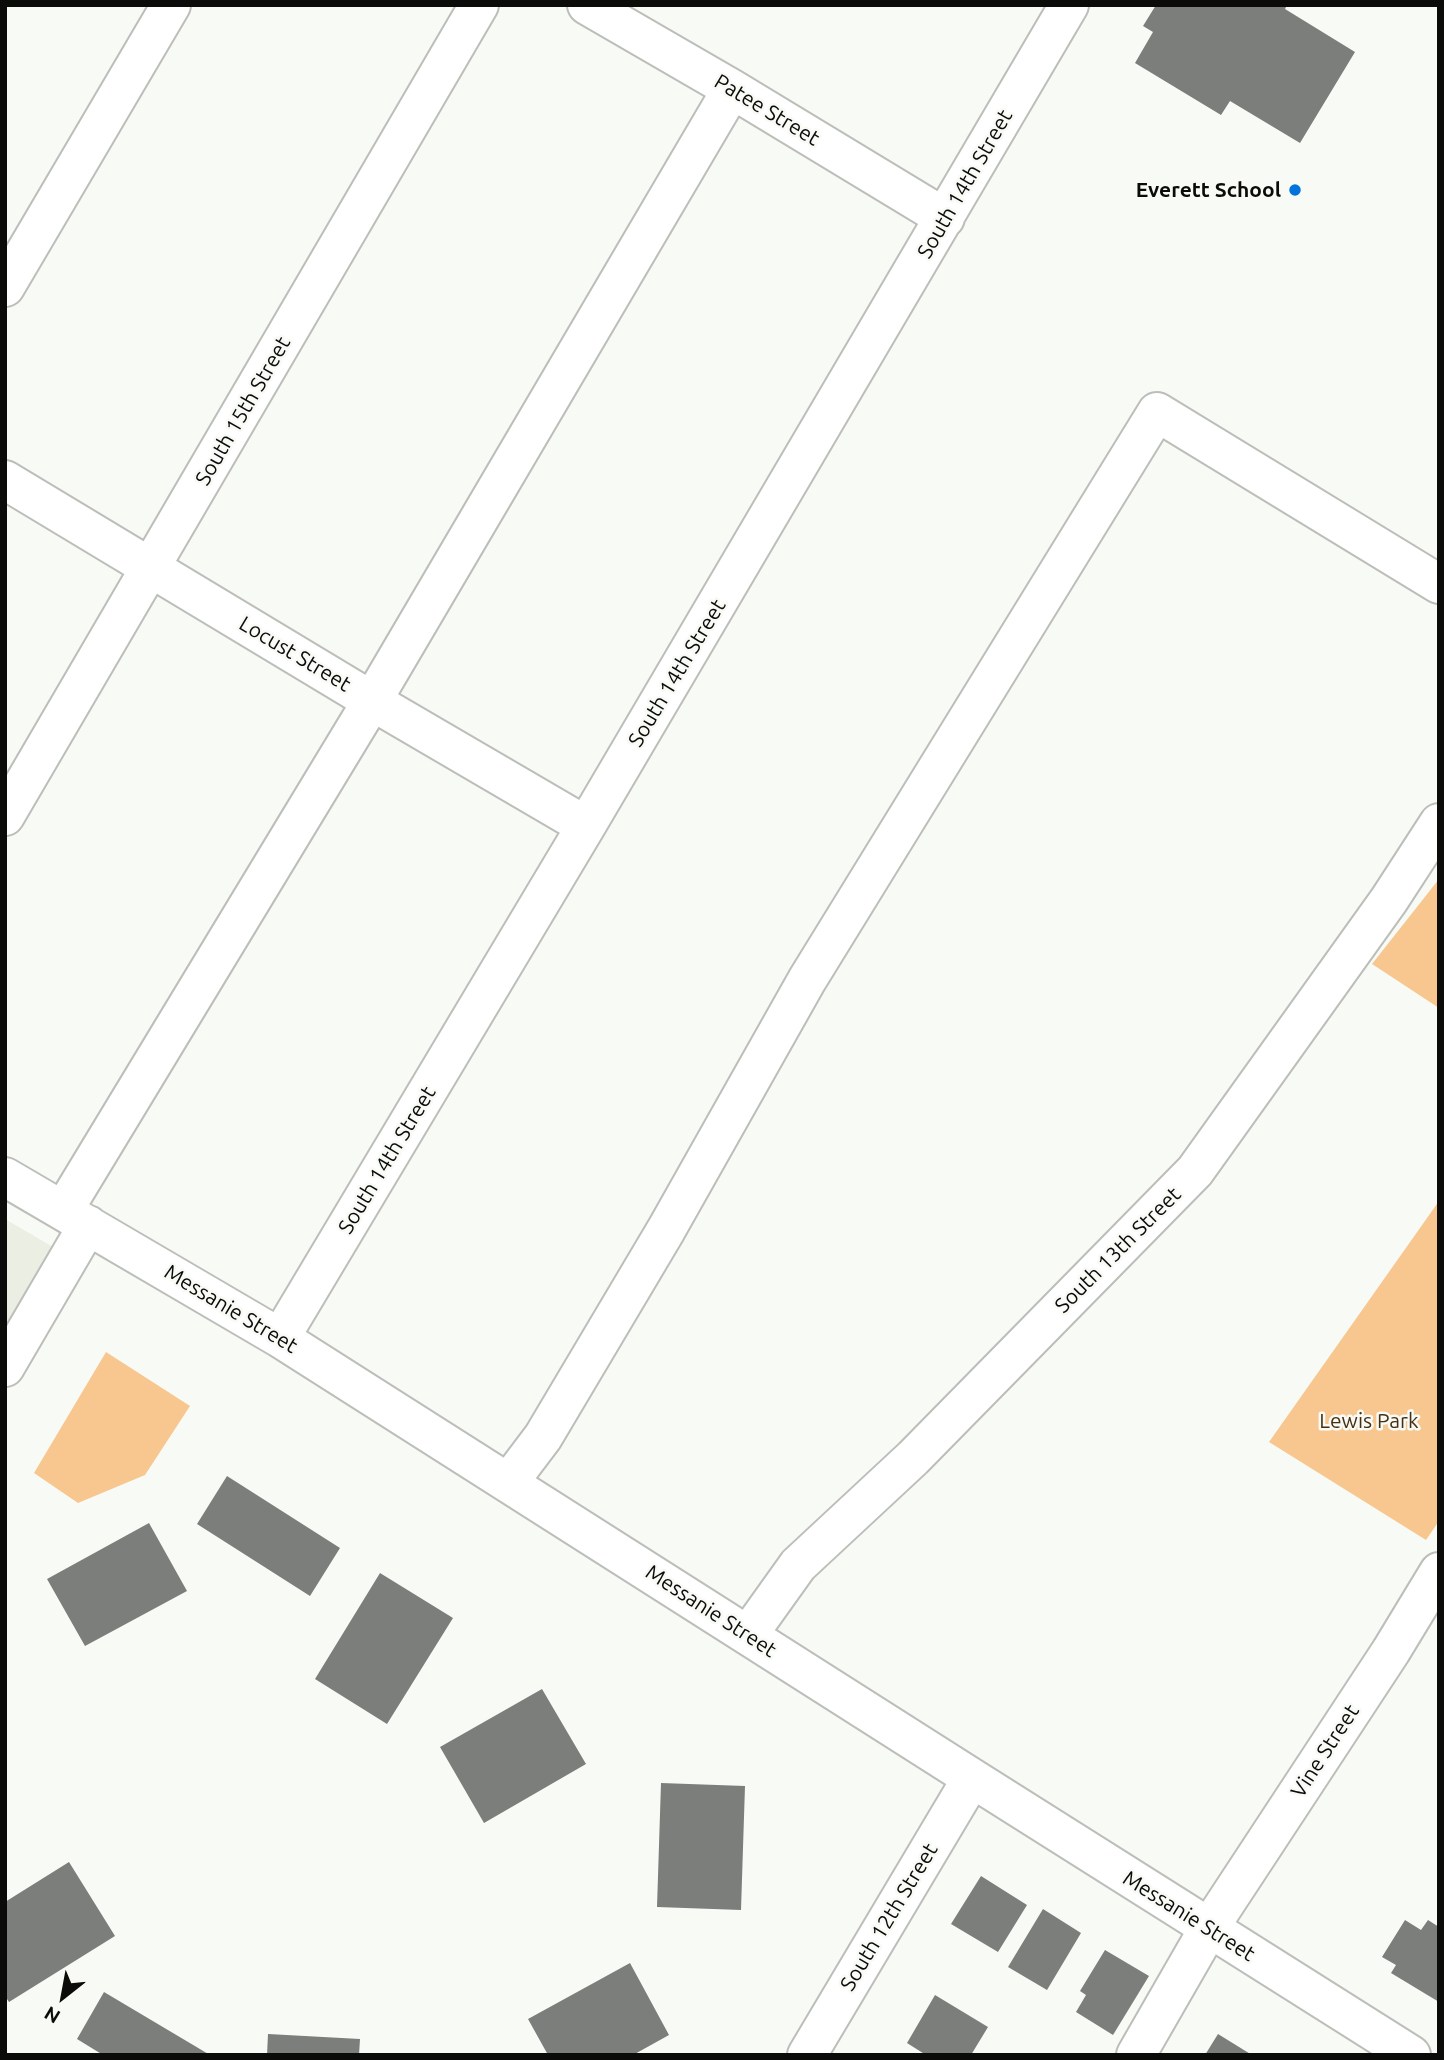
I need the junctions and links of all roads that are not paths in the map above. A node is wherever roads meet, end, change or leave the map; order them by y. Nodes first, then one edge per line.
1 (171, 5) edge
2 (479, 5) edge
3 (587, 5) edge
4 (1069, 5) edge
5 (732, 89) junction
6 (946, 218) junction
7 (5, 287) edge
8 (5, 480) edge
9 (152, 567) junction
10 (1439, 584) edge
11 (372, 701) junction
12 (5, 816) edge
13 (1439, 823) edge
14 (586, 826) junction
15 (5, 1177) edge
16 (75, 1218) junction
17 (280, 1338) junction
18 (5, 1367) edge
19 (509, 1482) junction
20 (1439, 1572) edge
21 (748, 1635) junction
22 (972, 1778) junction
23 (1209, 1928) junction
24 (807, 2055) edge
25 (1136, 2055) edge
26 (1411, 2055) edge

1 - 7 street
2 - 9 street, South 15th Street
3 - 5 street, Patee Street
4 - 6 street, South 14th Street
5 - 6 street, Patee Street
5 - 11 street
6 - 14 street, South 14th Street
8 - 9 street, Locust Street
9 - 11 street, Locust Street
9 - 12 street, South 15th Street
10 - 19 street
11 - 14 street, Locust Street
11 - 16 street
13 - 21 street, South 13th Street
14 - 17 street, South 14th Street
15 - 16 street, Messanie Street
16 - 17 street, Messanie Street
16 - 18 street
17 - 19 street, Messanie Street
19 - 21 street, Messanie Street
20 - 23 street, Vine Street
21 - 22 street, Messanie Street
22 - 23 street, Messanie Street
22 - 24 street, South 12th Street
23 - 25 street, Vine Street
23 - 26 street, Messanie Street

